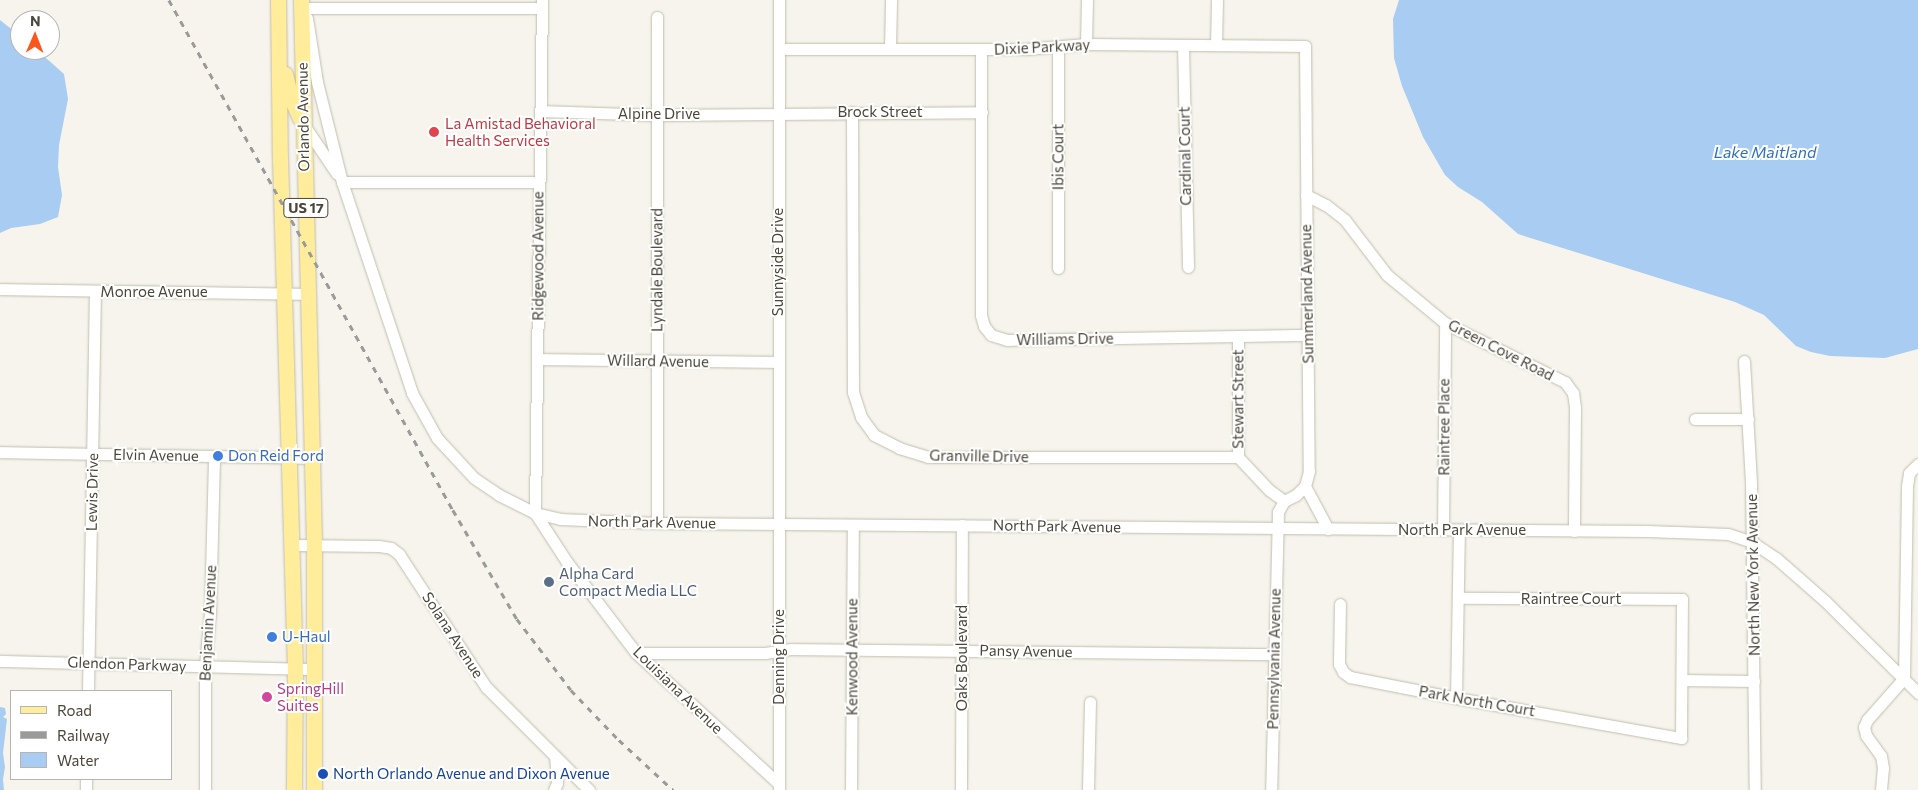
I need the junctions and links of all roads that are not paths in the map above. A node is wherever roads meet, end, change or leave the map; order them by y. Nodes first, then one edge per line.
1 (278, 0) edge
2 (779, 0) edge
3 (891, 0) edge
4 (1087, 0) edge
5 (1217, 0) edge
6 (304, 3) edge
7 (542, 4) edge
8 (658, 17) dead end
9 (1086, 44) junction
10 (1183, 45) junction
11 (1216, 45) junction
12 (278, 46) junction
13 (1058, 46) junction
14 (1304, 46) joint
15 (779, 49) junction
16 (890, 49) junction
17 (980, 50) junction
18 (540, 111) junction
19 (852, 112) junction
20 (982, 112) junction
21 (778, 113) junction
22 (658, 114) junction
23 (303, 123) junction
24 (342, 182) junction
25 (539, 182) junction
26 (1306, 195) junction
27 (1188, 267) dead end
28 (1058, 268) dead end
29 (0, 289) edge
30 (95, 292) junction
31 (284, 294) junction
32 (309, 294) junction
33 (1445, 323) junction
34 (1307, 335) junction
35 (1238, 337) junction
36 (538, 360) junction
37 (657, 361) junction
38 (1744, 361) dead end
39 (778, 362) junction
40 (1695, 419) dead end
41 (1748, 419) junction
42 (0, 452) edge
43 (93, 454) junction
44 (214, 456) junction
45 (1238, 457) junction
46 (289, 458) junction
47 (313, 458) junction
48 (1918, 464) edge
49 (1305, 486) junction
50 (1284, 501) junction
51 (535, 513) junction
52 (657, 523) junction
53 (778, 524) junction
54 (853, 525) junction
55 (962, 525) junction
56 (1277, 529) junction
57 (1328, 529) junction
58 (1443, 530) junction
59 (1459, 530) junction
60 (1574, 530) junction
61 (1752, 542) junction
62 (292, 545) junction
63 (314, 545) junction
64 (1459, 598) junction
65 (1340, 604) dead end
66 (852, 649) junction
67 (962, 650) junction
68 (779, 651) junction
69 (636, 653) junction
70 (1274, 654) junction
71 (0, 661) edge
72 (88, 662) junction
73 (205, 666) junction
74 (295, 669) junction
75 (314, 670) junction
76 (1904, 678) junction
77 (1682, 680) junction
78 (1754, 682) junction
79 (88, 690) edge
80 (1918, 692) edge
81 (1456, 698) junction
82 (1090, 702) dead end
83 (555, 757) junction
84 (779, 787) edge
85 (205, 790) edge
86 (294, 790) edge
87 (314, 790) edge
88 (554, 790) edge
89 (589, 790) edge
90 (851, 790) edge
91 (961, 790) edge
92 (1088, 790) edge
93 (1271, 790) edge
94 (1755, 790) edge
95 (1881, 790) edge

1 - 12 main road, Orlando Avenue / US 17
2 - 15 street, Sunnyside Drive
3 - 16 street
4 - 9 street
5 - 11 street
6 - 7 street
6 - 23 main road, Orlando Avenue / US 17
6 - 24 street, North Park Avenue
7 - 18 street, Ridgewood Avenue
8 - 22 street, Lyndale Boulevard
9 - 10 street, Dixie Parkway
9 - 13 street, Dixie Parkway
10 - 11 street, Dixie Parkway
10 - 27 street, Cardinal Court
11 - 14 street, Dixie Parkway
12 - 23 main road
12 - 31 main road, Orlando Avenue / US 17
13 - 17 street, Dixie Parkway
13 - 28 street, Ibis Court
14 - 26 street, Summerland Avenue
15 - 16 street, Dixie Parkway
15 - 21 street, Sunnyside Drive
16 - 17 street, Dixie Parkway
17 - 20 street, Williams Drive
18 - 22 street, Alpine Drive
18 - 25 street, Ridgewood Avenue
19 - 20 street, Brock Street
19 - 21 street, Brock Street
19 - 45 street, Granville Drive
20 - 35 street, Williams Drive
21 - 22 street, Alpine Drive
21 - 39 street, Sunnyside Drive
22 - 37 street, Lyndale Boulevard
23 - 24 street, North Park Avenue
23 - 32 main road, Orlando Avenue / US 17
24 - 25 street
24 - 51 street, North Park Avenue
25 - 36 street, Ridgewood Avenue
26 - 33 street, Green Cove Road
26 - 34 street, Summerland Avenue
29 - 30 street, Monroe Avenue
30 - 31 street, Monroe Avenue
30 - 43 street, Lewis Drive
31 - 32 street, Monroe Avenue
31 - 46 main road, US 17
32 - 47 main road, US 17
33 - 58 street, Raintree Place
33 - 60 street, Green Cove Road
34 - 35 street, Williams Drive
34 - 49 street, Summerland Avenue
35 - 45 street, Stewart Street
36 - 37 street, Willard Avenue
36 - 51 street, Ridgewood Avenue
37 - 39 street, Willard Avenue
37 - 52 street, Lyndale Boulevard
38 - 41 street, North New York Avenue
39 - 53 street, Sunnyside Drive
40 - 41 street
41 - 61 street, North New York Avenue
42 - 43 street, Elvin Avenue
43 - 44 street, Elvin Avenue
43 - 72 street, Lewis Drive
44 - 46 street, Elvin Avenue
44 - 73 street, Benjamin Avenue
45 - 50 street, Stewart Street
46 - 47 street, Elvin Avenue
46 - 62 main road, US 17
47 - 63 main road, US 17
48 - 76 street
49 - 50 street
49 - 57 street
50 - 56 street
51 - 52 street, North Park Avenue
51 - 69 street, Louisiana Avenue
52 - 53 street, North Park Avenue
53 - 54 street, North Park Avenue
53 - 68 street, Denning Drive
54 - 55 street, North Park Avenue
54 - 66 street, Kenwood Avenue
55 - 56 street, North Park Avenue
55 - 67 street, Oaks Boulevard
56 - 57 street, North Park Avenue
56 - 70 street, Pennsylvania Avenue
57 - 58 street, North Park Avenue
58 - 59 street, North Park Avenue
59 - 60 street, North Park Avenue
59 - 64 street
60 - 61 street, North Park Avenue
61 - 76 street, North Park Avenue
61 - 78 street, North New York Avenue
62 - 63 street, Solana Avenue
62 - 74 main road, US 17
63 - 75 main road, US 17
63 - 83 street, Solana Avenue
64 - 77 street, Raintree Court
64 - 81 street
65 - 81 street, Park North Court
66 - 67 street, Pansy Avenue
66 - 68 street, Pansy Avenue
66 - 90 street, Kenwood Avenue
67 - 70 street, Pansy Avenue
67 - 91 street, Oaks Boulevard
68 - 69 street, Pansy Avenue
68 - 84 street, Denning Drive
69 - 84 street, Louisiana Avenue
70 - 93 street, Pennsylvania Avenue
71 - 72 street, Glendon Parkway
72 - 73 street, Glendon Parkway
72 - 79 street, Lewis Drive
73 - 74 street, Glendon Parkway
73 - 85 street, Benjamin Avenue
74 - 75 street, Glendon Parkway
74 - 86 main road, US 17
75 - 87 main road, US 17
76 - 80 street, North Park Avenue
76 - 95 street
77 - 78 street
77 - 81 street, Park North Court
78 - 94 street, North New York Avenue
82 - 92 street
83 - 88 street
83 - 89 street, Solana Avenue

